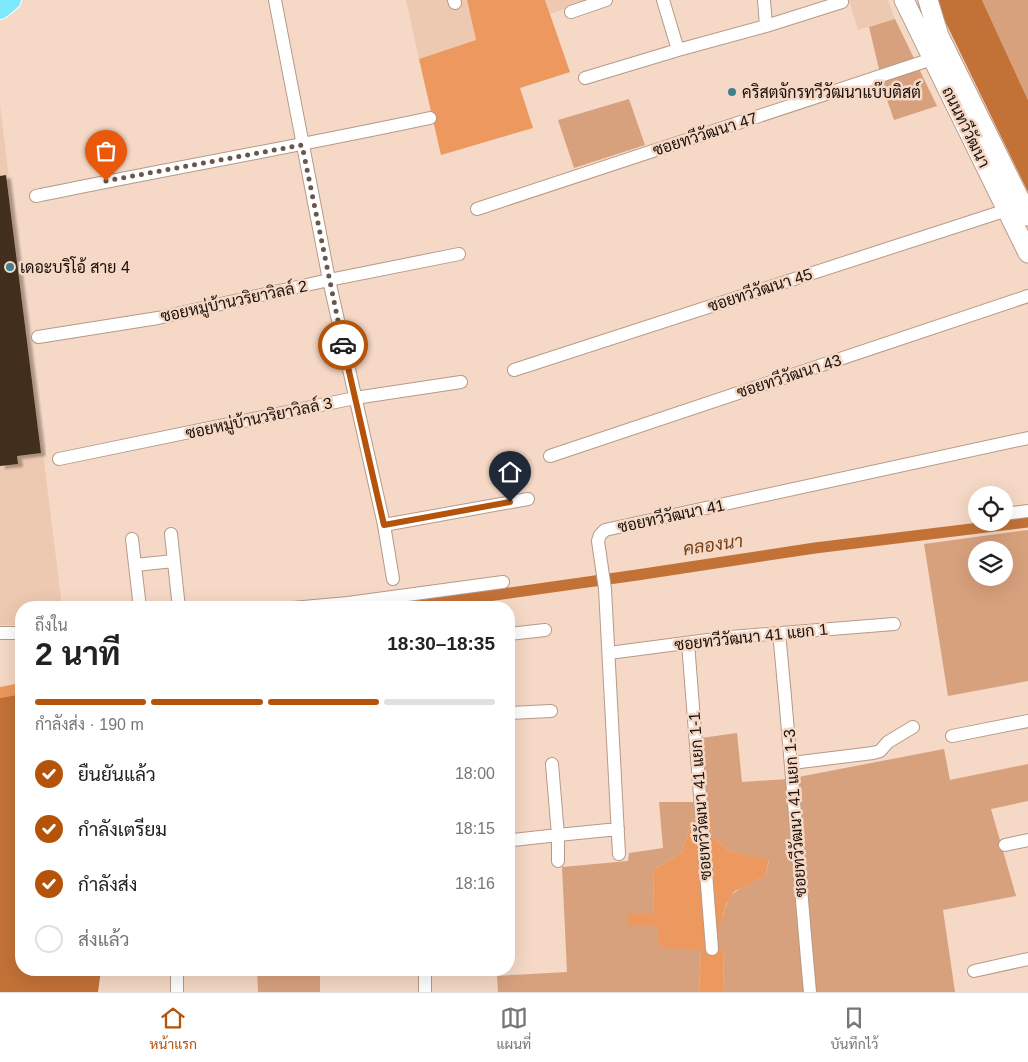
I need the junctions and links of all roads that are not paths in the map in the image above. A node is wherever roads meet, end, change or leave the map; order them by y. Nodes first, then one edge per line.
1 (11, 0) edge
2 (275, 0) edge
3 (606, 0) edge
4 (663, 0) edge
5 (764, 0) edge
6 (904, 0) edge
7 (928, 0) edge
8 (842, 2) dead end
9 (0, 9) edge
10 (570, 12) dead end
11 (766, 26) junction
12 (678, 50) junction
13 (932, 59) junction
14 (585, 78) dead end
15 (430, 118) dead end
16 (302, 145) junction
17 (36, 196) dead end
18 (477, 209) dead end
19 (1006, 210) junction
20 (1028, 216) edge
21 (1028, 253) edge
22 (458, 254) dead end
23 (329, 280) junction
24 (1028, 296) edge
25 (38, 337) dead end
26 (514, 370) dead end
27 (461, 382) dead end
28 (355, 398) junction
29 (1028, 438) edge
30 (550, 456) dead end
31 (59, 459) dead end
32 (528, 499) dead end
33 (1028, 511) edge
34 (1013, 513) edge
35 (384, 525) junction
36 (171, 534) dead end
37 (132, 539) dead end
38 (174, 561) junction
39 (135, 565) junction
40 (393, 579) dead end
41 (503, 582) dead end
42 (139, 601) edge
43 (178, 601) edge
44 (363, 601) edge
45 (894, 624) dead end
46 (545, 630) dead end
47 (0, 633) edge
48 (15, 633) edge
49 (515, 633) edge
50 (779, 634) junction
51 (688, 643) junction
52 (609, 654) junction
53 (551, 711) dead end
54 (515, 713) edge
55 (1028, 721) edge
56 (914, 727) dead end
57 (952, 736) dead end
58 (792, 763) junction
59 (552, 764) dead end
60 (618, 829) junction
61 (558, 835) junction
62 (515, 840) edge
63 (1028, 840) edge
64 (1006, 846) dead end
65 (619, 854) dead end
66 (558, 861) dead end
67 (712, 949) dead end
68 (1028, 959) edge
69 (974, 971) dead end
70 (177, 976) edge
71 (425, 976) edge
72 (177, 992) edge
73 (426, 992) edge
74 (810, 992) edge

1 - 9 main road
2 - 16 street
3 - 10 street
4 - 12 street
5 - 11 street
6 - 13 main road, ถนนทวีวัฒนา
7 - 20 main road, ถนนทวีวัฒนา
8 - 11 street
11 - 12 street
12 - 14 street
13 - 18 street, ซอยทวีวัฒนา 47
13 - 19 main road, ถนนทวีวัฒนา
15 - 16 street
16 - 17 street
16 - 23 street
19 - 21 main road, ถนนทวีวัฒนา
19 - 26 street, ซอยทวีวัฒนา 45
22 - 23 street, ซอยหมู่บ้านวริยาวิลล์ 2
23 - 25 street, ซอยหมู่บ้านวริยาวิลล์ 2
23 - 28 street
24 - 30 street, ซอยทวีวัฒนา 43
27 - 28 street, ซอยหมู่บ้านวริยาวิลล์ 3
28 - 31 street, ซอยหมู่บ้านวริยาวิลล์ 3
28 - 35 street
29 - 52 street, ซอยทวีวัฒนา 41
32 - 35 street
33 - 34 street
35 - 40 street
36 - 38 street
37 - 39 street
38 - 39 street
38 - 43 street
39 - 42 street
41 - 44 street
45 - 50 street, ซอยทวีวัฒนา 41 แยก 1
46 - 49 street
47 - 48 street
50 - 51 street, ซอยทวีวัฒนา 41 แยก 1
50 - 58 street, ซอยทวีวัฒนา 41 แยก 1-3
51 - 52 street, ซอยทวีวัฒนา 41 แยก 1
51 - 67 street, ซอยทวีวัฒนา 41 แยก 1-1
52 - 60 street, ซอยทวีวัฒนา 41
53 - 54 street
55 - 57 street
56 - 58 street
58 - 74 street, ซอยทวีวัฒนา 41 แยก 1-3
59 - 61 street
60 - 61 street
60 - 65 street, ซอยทวีวัฒนา 41
61 - 62 street
61 - 66 street
63 - 64 street
68 - 69 street
70 - 72 street
71 - 73 street

